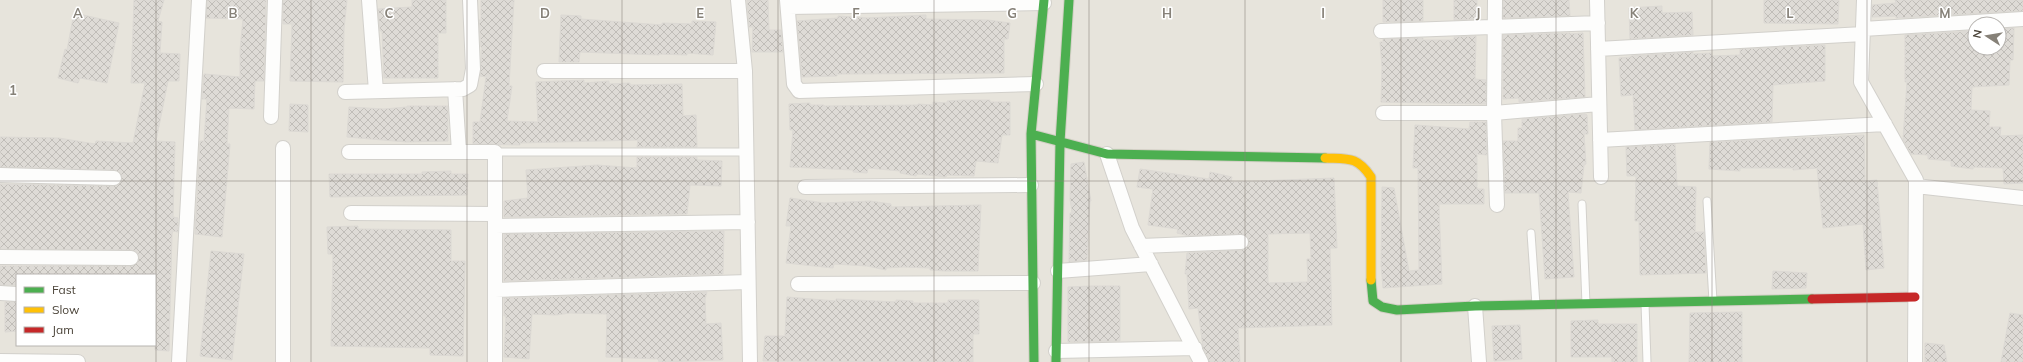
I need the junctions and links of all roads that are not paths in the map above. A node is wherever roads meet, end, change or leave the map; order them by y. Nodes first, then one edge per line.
1 (199, 0) edge
2 (275, 0) edge
3 (369, 0) edge
4 (470, 0) edge
5 (738, 0) edge
6 (1069, 0) edge
7 (1495, 0) edge
8 (1597, 0) edge
9 (1864, 0) edge
10 (1044, 2) edge
11 (788, 4) edge
12 (2023, 19) edge
13 (1598, 23) junction
14 (1494, 28) junction
15 (1381, 31) dead end
16 (1863, 32) junction
17 (1598, 49) junction
18 (745, 70) junction
19 (544, 71) dead end
20 (1036, 84) junction
21 (455, 89) junction
22 (376, 91) junction
23 (345, 92) dead end
24 (1599, 104) junction
25 (1383, 113) dead end
26 (1494, 113) junction
27 (271, 117) dead end
28 (1885, 124) junction
29 (1031, 134) junction
30 (1600, 140) junction
31 (1060, 142) junction
32 (283, 148) dead end
33 (349, 152) dead end
34 (459, 152) junction
35 (495, 152) junction
36 (747, 152) junction
37 (1107, 154) junction
38 (0, 175) edge
39 (1601, 177) dead end
40 (114, 178) dead end
41 (1031, 185) junction
42 (1916, 186) junction
43 (805, 187) dead end
44 (2023, 198) edge
45 (1707, 201) dead end
46 (1582, 204) dead end
47 (1497, 205) dead end
48 (351, 213) dead end
49 (495, 220) junction
50 (748, 222) junction
51 (1531, 233) dead end
52 (1241, 242) dead end
53 (1141, 246) junction
54 (0, 257) edge
55 (131, 258) dead end
56 (1151, 264) junction
57 (1058, 271) junction
58 (748, 282) junction
59 (798, 284) dead end
60 (1032, 284) junction
61 (495, 290) junction
62 (0, 293) edge
63 (16, 294) edge
64 (1915, 297) junction
65 (1713, 301) junction
66 (1646, 303) junction
67 (1586, 304) junction
68 (1536, 305) junction
69 (1475, 306) junction
70 (1195, 348) junction
71 (1056, 357) edge
72 (0, 361) edge
73 (78, 362) edge
74 (179, 362) edge
75 (283, 362) edge
76 (495, 362) edge
77 (750, 362) edge
78 (1034, 362) edge
79 (1201, 362) edge
80 (1478, 362) edge
81 (1647, 362) edge
82 (1915, 362) edge

1 - 74 street
2 - 27 street
3 - 22 street
4 - 21 street
5 - 18 street
6 - 31 street
7 - 14 street
8 - 13 street
9 - 16 street
10 - 11 street
10 - 20 street
11 - 20 street
12 - 16 street
13 - 14 street
13 - 17 street
14 - 15 street
14 - 26 street
16 - 17 street
16 - 28 street
17 - 24 street
18 - 19 street
18 - 36 street
20 - 29 street
21 - 22 street
21 - 34 street
22 - 23 street
24 - 26 street
24 - 30 street
25 - 26 street
26 - 47 street
28 - 30 street
28 - 42 street
29 - 31 street
29 - 41 street
30 - 39 street
31 - 37 street
31 - 57 street
32 - 75 street
33 - 34 street
34 - 35 street
35 - 36 lane
35 - 49 street
36 - 50 street
37 - 53 street
37 - 69 street
38 - 40 street
41 - 43 street
41 - 60 street
42 - 44 street
42 - 64 street
45 - 65 lane
46 - 67 lane
48 - 49 street
49 - 50 street
49 - 61 street
50 - 58 street
51 - 68 lane
52 - 53 street
53 - 56 street
54 - 55 street
56 - 57 street
56 - 70 street
57 - 71 street
58 - 61 street
58 - 77 street
59 - 60 street
60 - 78 street
61 - 76 street
62 - 63 street
64 - 65 street
64 - 82 street
65 - 66 street
66 - 67 street
66 - 81 lane
67 - 68 street
68 - 69 street
69 - 80 street
70 - 71 street
70 - 79 street
72 - 73 street

